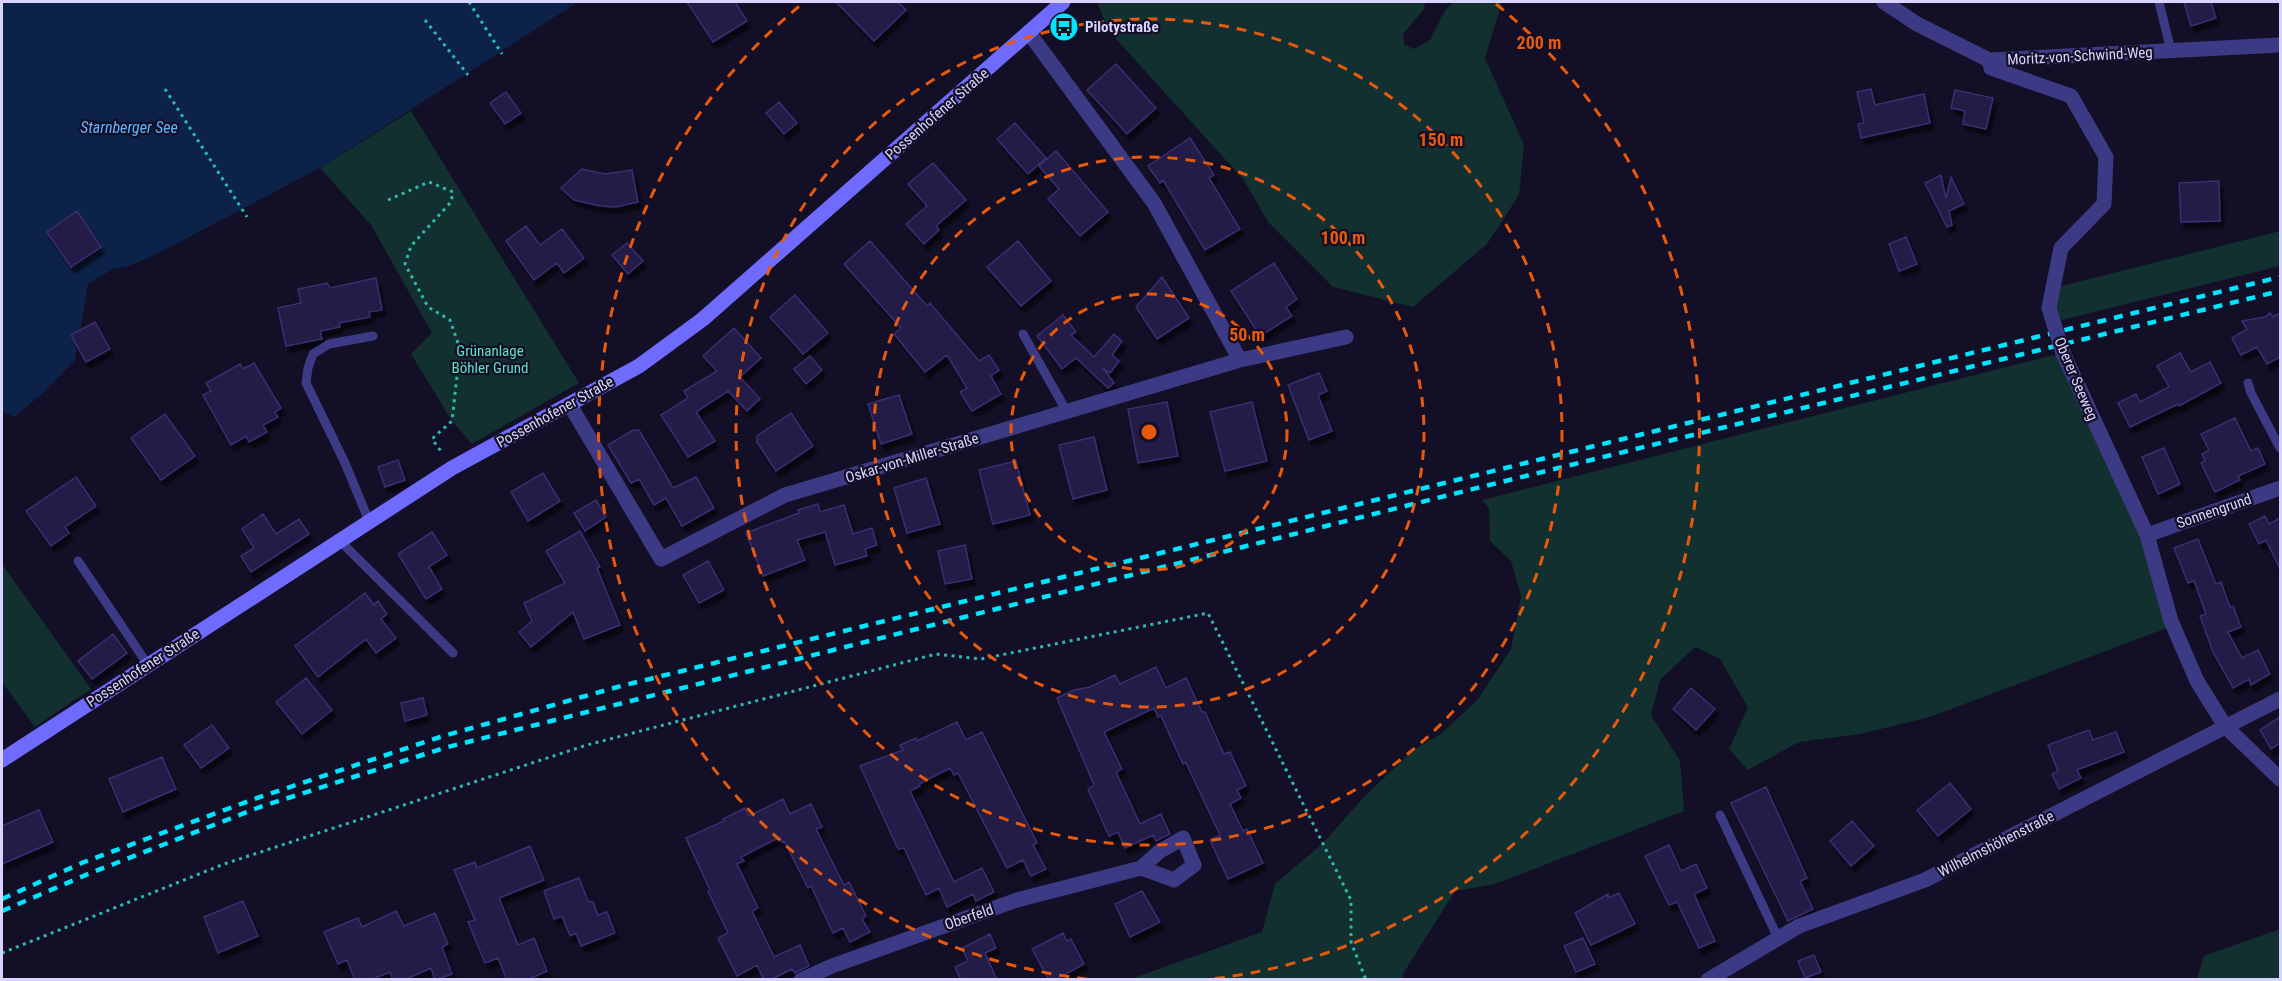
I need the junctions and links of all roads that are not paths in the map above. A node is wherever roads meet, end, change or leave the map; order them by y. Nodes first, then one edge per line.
1 (1063, 2) edge
2 (1884, 2) edge
3 (2159, 2) edge
4 (1029, 33) junction
5 (2280, 45) edge
6 (2171, 51) junction
7 (1989, 60) junction
8 (1023, 334) dead end
9 (373, 336) dead end
10 (1346, 337) dead end
11 (1240, 360) junction
12 (2248, 383) dead end
13 (570, 405) junction
14 (1067, 412) junction
15 (2280, 448) edge
16 (2280, 488) edge
17 (369, 521) junction
18 (2147, 535) junction
19 (339, 540) junction
20 (78, 561) dead end
21 (453, 653) dead end
22 (148, 665) junction
23 (2280, 699) edge
24 (2225, 726) junction
25 (2, 760) edge
26 (2280, 780) edge
27 (1720, 815) dead end
28 (1141, 868) dead end
29 (1778, 938) junction
30 (801, 980) edge
31 (1707, 980) edge

1 - 4 main road, Possenhofener Straße
2 - 7 street, Oberer Seeweg
3 - 6 lane, Moritz-von-Schwind-Weg
4 - 11 street
4 - 13 main road, Possenhofener Straße
5 - 6 street, Moritz-von-Schwind-Weg
6 - 7 street, Moritz-von-Schwind-Weg
7 - 18 street, Oberer Seeweg, bridge
8 - 14 lane
9 - 17 lane
10 - 11 street, Oskar-von-Miller-Straße
11 - 14 street, Oskar-von-Miller-Straße
12 - 15 lane
13 - 14 street, Oskar-von-Miller-Straße
13 - 17 main road, Possenhofener Straße
16 - 18 street, Sonnengrund
17 - 19 main road, Possenhofener Straße
18 - 24 street, Oberer Seeweg
19 - 21 lane
19 - 22 main road, Possenhofener Straße
20 - 22 lane
22 - 25 main road, Possenhofener Straße
23 - 24 street, Wilhelmshöhenstraße
24 - 26 street, Oberer Seeweg
24 - 29 street, Wilhelmshöhenstraße
27 - 29 lane
28 - 30 street, Oberfeld
29 - 31 street, Wilhelmshöhenstraße

